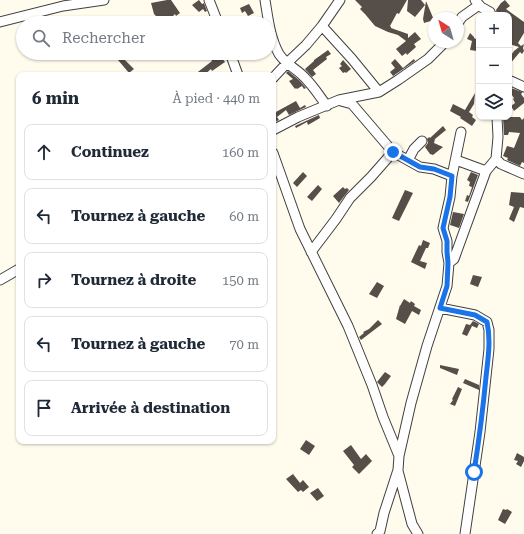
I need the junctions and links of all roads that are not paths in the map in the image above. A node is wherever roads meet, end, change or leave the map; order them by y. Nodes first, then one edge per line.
1 (104, 0) edge
2 (209, 0) edge
3 (265, 0) edge
4 (340, 0) edge
5 (477, 2) edge
6 (490, 12) edge
7 (464, 15) edge
8 (24, 16) edge
9 (215, 16) edge
10 (268, 16) edge
11 (16, 18) edge
12 (0, 22) edge
13 (322, 26) junction
14 (276, 46) edge
15 (439, 48) edge
16 (233, 60) edge
17 (287, 63) junction
18 (237, 72) edge
19 (276, 75) edge
20 (512, 81) edge
21 (524, 87) edge
22 (379, 92) junction
23 (339, 100) junction
24 (327, 106) junction
25 (497, 120) edge
26 (276, 128) edge
27 (461, 132) dead end
28 (422, 141) dead end
29 (393, 152) junction
30 (496, 159) junction
31 (408, 160) junction
32 (456, 160) junction
33 (276, 161) edge
34 (486, 171) junction
35 (524, 174) edge
36 (452, 176) junction
37 (312, 252) junction
38 (448, 263) junction
39 (16, 271) edge
40 (0, 280) edge
41 (440, 308) junction
42 (399, 456) junction
43 (398, 470) junction
44 (377, 534) edge
45 (418, 534) edge
46 (466, 534) edge

1 - 8 street
2 - 9 street
3 - 10 street
4 - 13 street
5 - 6 street
5 - 7 street
11 - 12 street
13 - 17 street
13 - 22 street
14 - 17 street
15 - 22 street
16 - 18 street
17 - 19 street
17 - 24 street
20 - 21 street
22 - 23 street
23 - 24 street
23 - 29 street
24 - 26 street
25 - 30 street
27 - 32 street
28 - 31 street
29 - 31 street
29 - 37 street
30 - 34 street
30 - 35 street
31 - 36 street
32 - 34 street
32 - 36 street
33 - 37 street
34 - 38 street
36 - 38 street
37 - 42 street
38 - 41 street
39 - 40 street
41 - 42 street
41 - 46 street
42 - 43 street
43 - 44 street
43 - 45 street

